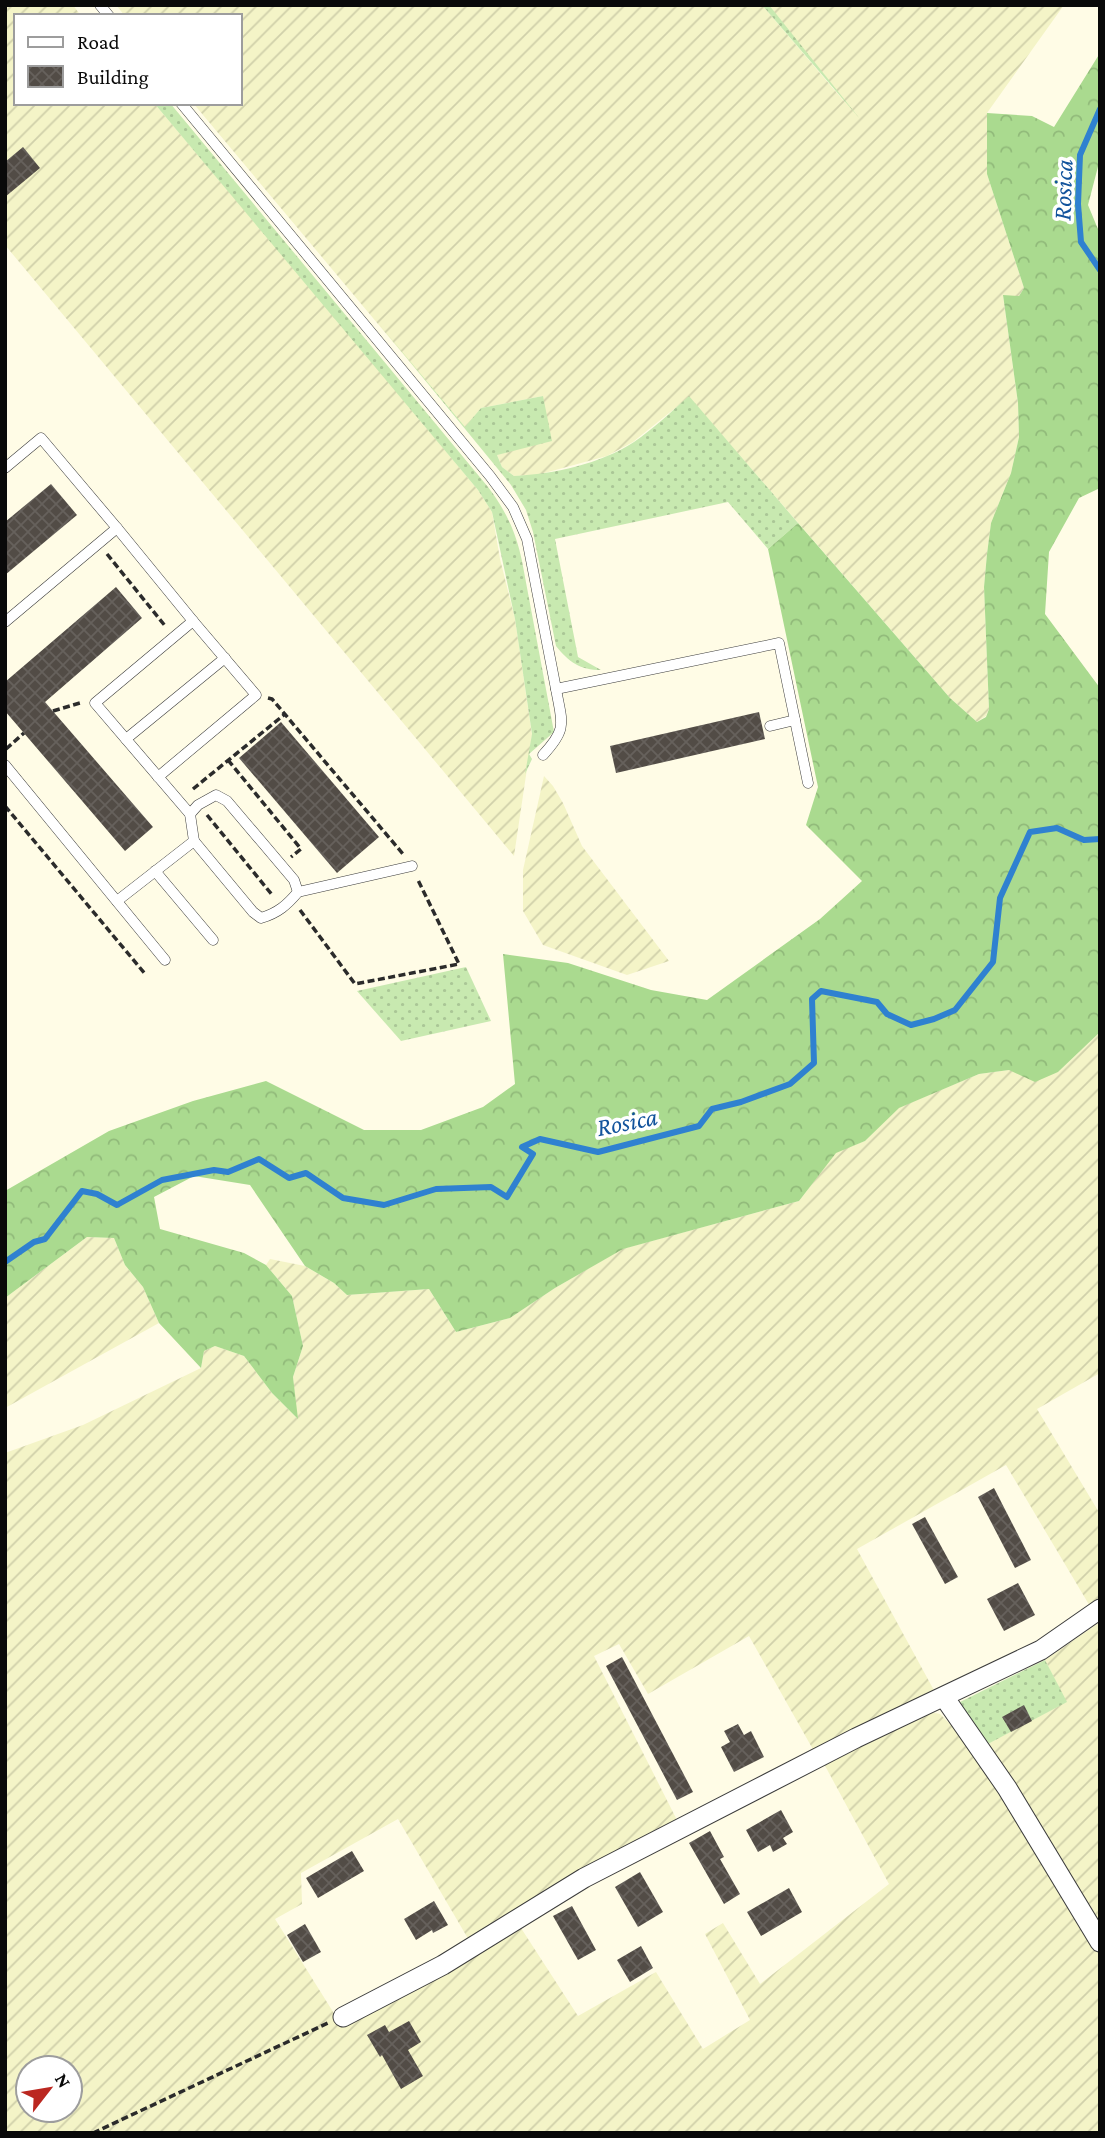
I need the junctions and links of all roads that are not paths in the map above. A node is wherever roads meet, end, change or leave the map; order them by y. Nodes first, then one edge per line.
1 (183, 105) edge
2 (5, 468) edge
3 (117, 528) junction
4 (193, 621) junction
5 (5, 622) edge
6 (225, 658) junction
7 (556, 689) junction
8 (795, 720) junction
9 (770, 726) dead end
10 (126, 739) junction
11 (543, 755) dead end
12 (5, 765) edge
13 (158, 776) junction
14 (808, 783) dead end
15 (190, 814) junction
16 (194, 841) junction
17 (412, 866) dead end
18 (155, 871) junction
19 (298, 892) junction
20 (117, 901) junction
21 (213, 940) dead end
22 (165, 960) dead end
23 (1100, 1609) edge
24 (944, 1697) junction
25 (1100, 1942) edge
26 (343, 2017) road end

1 - 7 lane
2 - 3 lane
3 - 4 lane
3 - 5 lane
4 - 6 lane
4 - 10 lane
6 - 10 lane
6 - 13 lane
7 - 8 lane
7 - 11 lane
8 - 9 lane
8 - 14 lane
10 - 13 lane
12 - 20 lane
13 - 15 lane
15 - 16 lane
15 - 19 lane
16 - 18 lane
16 - 19 lane
17 - 19 lane
18 - 20 lane
18 - 21 lane
20 - 22 lane
23 - 24 street
24 - 25 street
24 - 26 street

